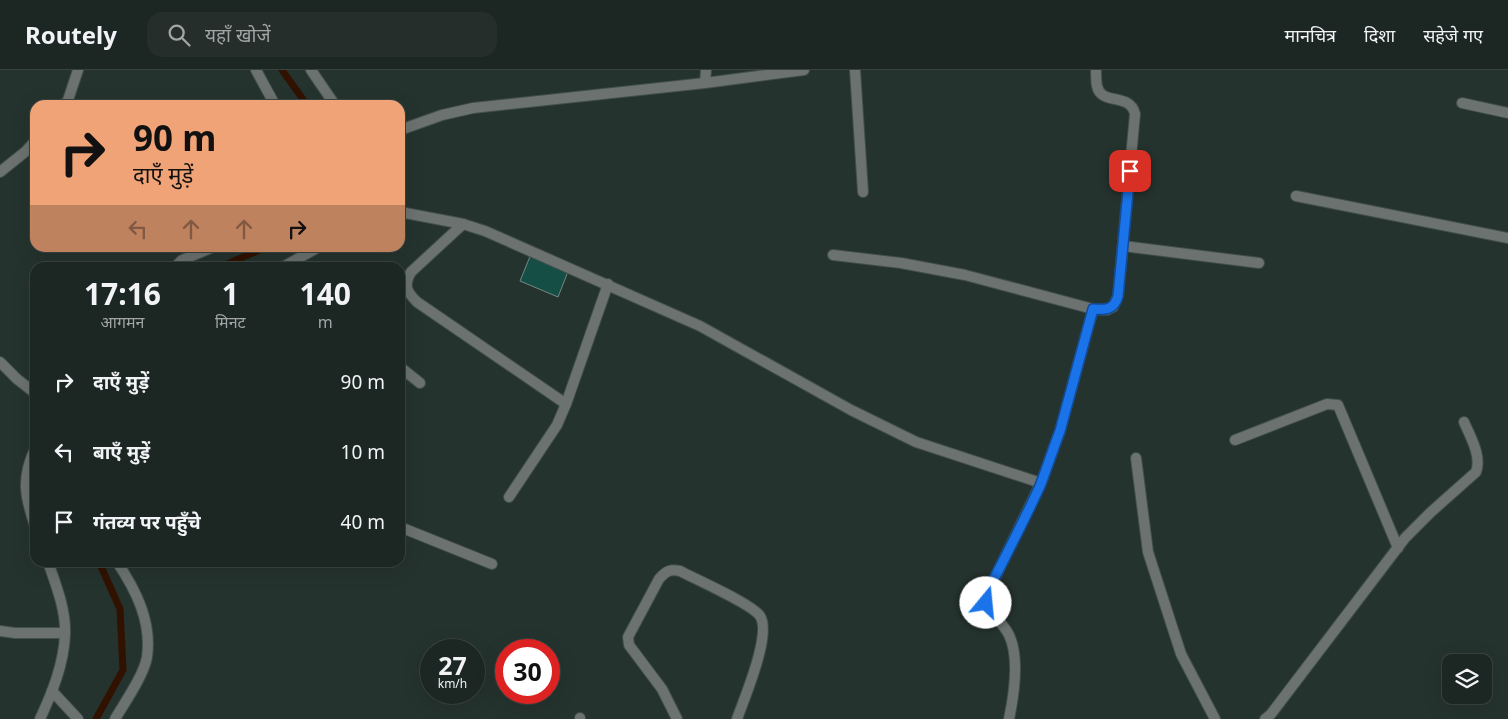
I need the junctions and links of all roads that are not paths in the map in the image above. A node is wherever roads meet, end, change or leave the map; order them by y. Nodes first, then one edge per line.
1 (256, 70) edge
2 (311, 70) edge
3 (706, 70) edge
4 (804, 70) edge
5 (855, 70) edge
6 (1096, 70) edge
7 (75, 71) edge
8 (705, 83) junction
9 (68, 100) edge
10 (272, 100) edge
11 (331, 100) edge
12 (1462, 103) dead end
13 (1508, 113) edge
14 (405, 128) edge
15 (30, 146) edge
16 (0, 172) edge
17 (863, 192) dead end
18 (1296, 196) dead end
19 (405, 213) edge
20 (463, 224) junction
21 (1508, 238) edge
22 (1123, 246) junction
23 (201, 252) edge
24 (310, 252) edge
25 (833, 255) dead end
26 (180, 262) edge
27 (292, 262) edge
28 (1259, 263) dead end
29 (608, 284) junction
30 (1093, 309) junction
31 (0, 362) edge
32 (405, 371) edge
33 (420, 383) dead end
34 (30, 389) edge
35 (566, 404) junction
36 (1464, 422) dead end
37 (1235, 440) dead end
38 (1136, 458) dead end
39 (30, 464) edge
40 (1041, 484) junction
41 (509, 497) dead end
42 (30, 513) edge
43 (405, 529) edge
44 (1398, 548) junction
45 (492, 564) dead end
46 (50, 567) edge
47 (120, 567) edge
48 (0, 631) edge
49 (66, 633) junction
50 (52, 691) junction
51 (40, 719) edge
52 (78, 719) edge
53 (115, 719) edge
54 (677, 719) edge
55 (737, 719) edge
56 (1009, 719) edge
57 (1215, 719) edge
58 (1265, 719) edge

1 - 10 street
2 - 11 street
3 - 8 street
4 - 8 street
5 - 17 street
6 - 22 street
7 - 9 street
8 - 14 street
12 - 13 street
15 - 16 street
18 - 21 street
19 - 20 street
20 - 29 street
20 - 35 street
22 - 28 street
22 - 30 street
23 - 26 street
24 - 27 street
25 - 30 street
29 - 35 street
29 - 40 street
30 - 40 street
31 - 34 street
32 - 33 street
35 - 41 street
36 - 44 street
37 - 44 street
38 - 57 street
39 - 42 street
40 - 56 street
43 - 45 street
44 - 58 street
46 - 49 street
47 - 53 street
48 - 49 street
49 - 50 street
50 - 51 street
50 - 52 street
54 - 55 street

